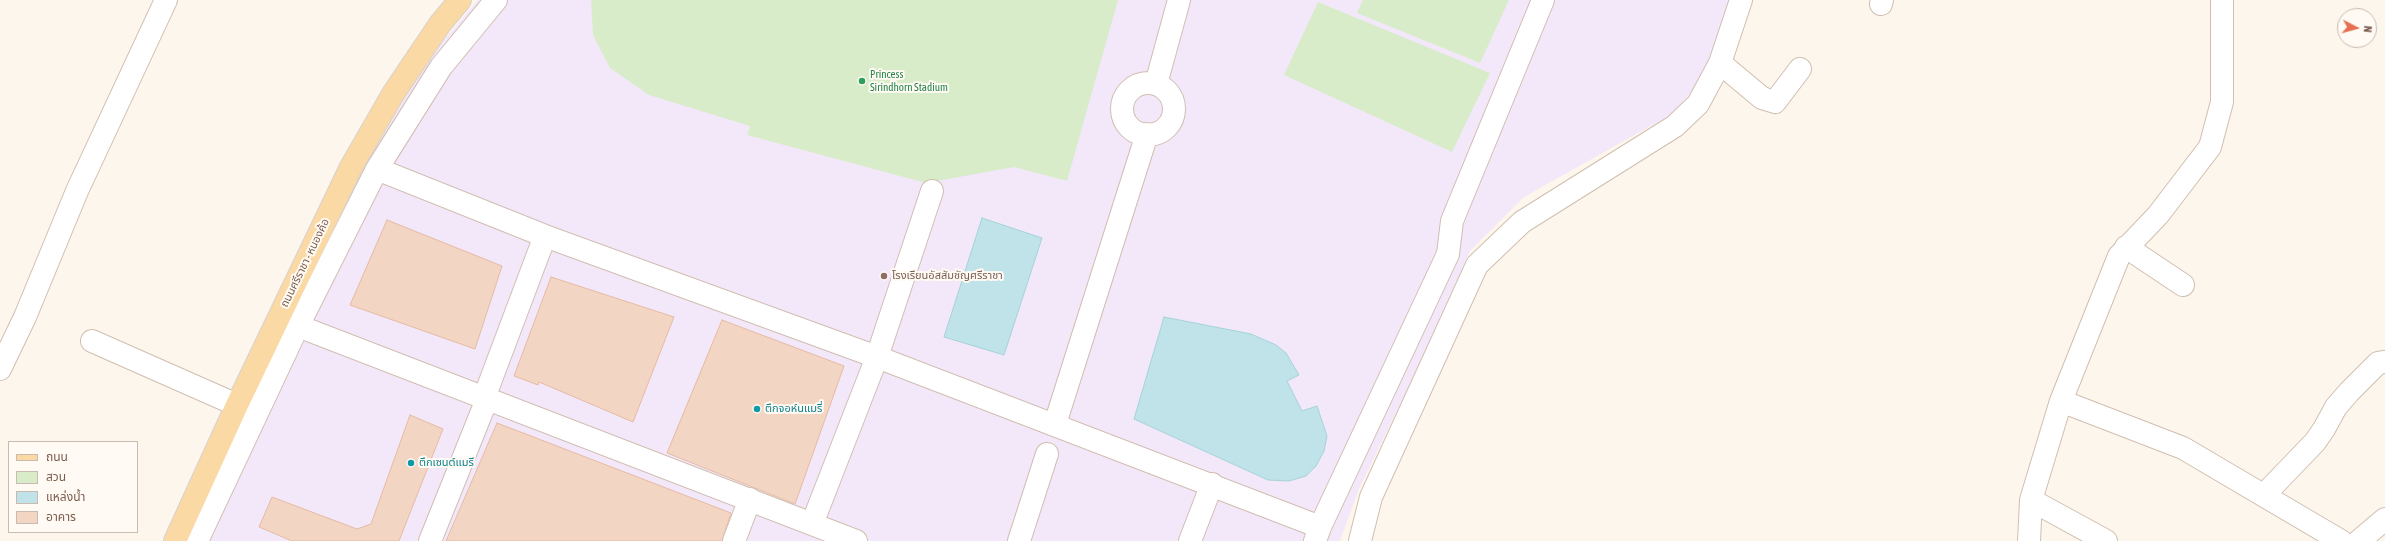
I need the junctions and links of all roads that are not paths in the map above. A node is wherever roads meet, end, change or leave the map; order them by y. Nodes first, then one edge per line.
1 (166, 0) edge
2 (460, 0) edge
3 (496, 0) edge
4 (1180, 0) edge
5 (1543, 0) edge
6 (1741, 0) edge
7 (2222, 0) edge
8 (1720, 63) junction
9 (1800, 69) dead end
10 (1156, 84) junction
11 (1147, 134) junction
12 (377, 169) junction
13 (932, 191) dead end
14 (545, 236) junction
15 (2126, 248) junction
16 (2183, 286) dead end
17 (298, 326) junction
18 (92, 341) dead end
19 (877, 358) junction
20 (2385, 362) edge
21 (0, 369) edge
22 (486, 399) junction
23 (2061, 401) junction
24 (237, 405) junction
25 (1055, 424) junction
26 (1047, 454) dead end
27 (1212, 484) junction
28 (2264, 495) junction
29 (750, 499) junction
30 (2031, 500) junction
31 (2385, 519) edge
32 (812, 524) junction
33 (1318, 534) edge
34 (2364, 539) edge
35 (176, 541) edge
36 (197, 541) edge
37 (430, 541) edge
38 (734, 541) edge
39 (856, 541) edge
40 (1019, 541) edge
41 (1190, 541) edge
42 (1360, 541) edge
43 (2029, 541) edge
44 (2106, 541) edge
45 (2341, 541) edge

1 - 21 street
2 - 24 main road, ถนนศรีราชา - หนองค้อ
3 - 12 street
4 - 10 street
5 - 33 street
6 - 8 street
7 - 15 street
8 - 9 street
8 - 42 street
10 - 11 street
10 - 11 street
11 - 25 street
12 - 14 street
12 - 17 street
13 - 19 street
14 - 19 street
14 - 22 street
15 - 16 street
15 - 23 street
17 - 22 street
17 - 36 street
18 - 24 street
19 - 25 street
19 - 32 street
20 - 28 street
22 - 29 street
22 - 37 street
23 - 28 street
23 - 30 street
24 - 35 main road, ถนนศรีราชา - หนองค้อ
25 - 27 street
26 - 40 street
27 - 33 street
27 - 41 street
28 - 45 street
29 - 32 street
29 - 38 street
30 - 43 street
30 - 44 street
31 - 34 street
32 - 39 street

